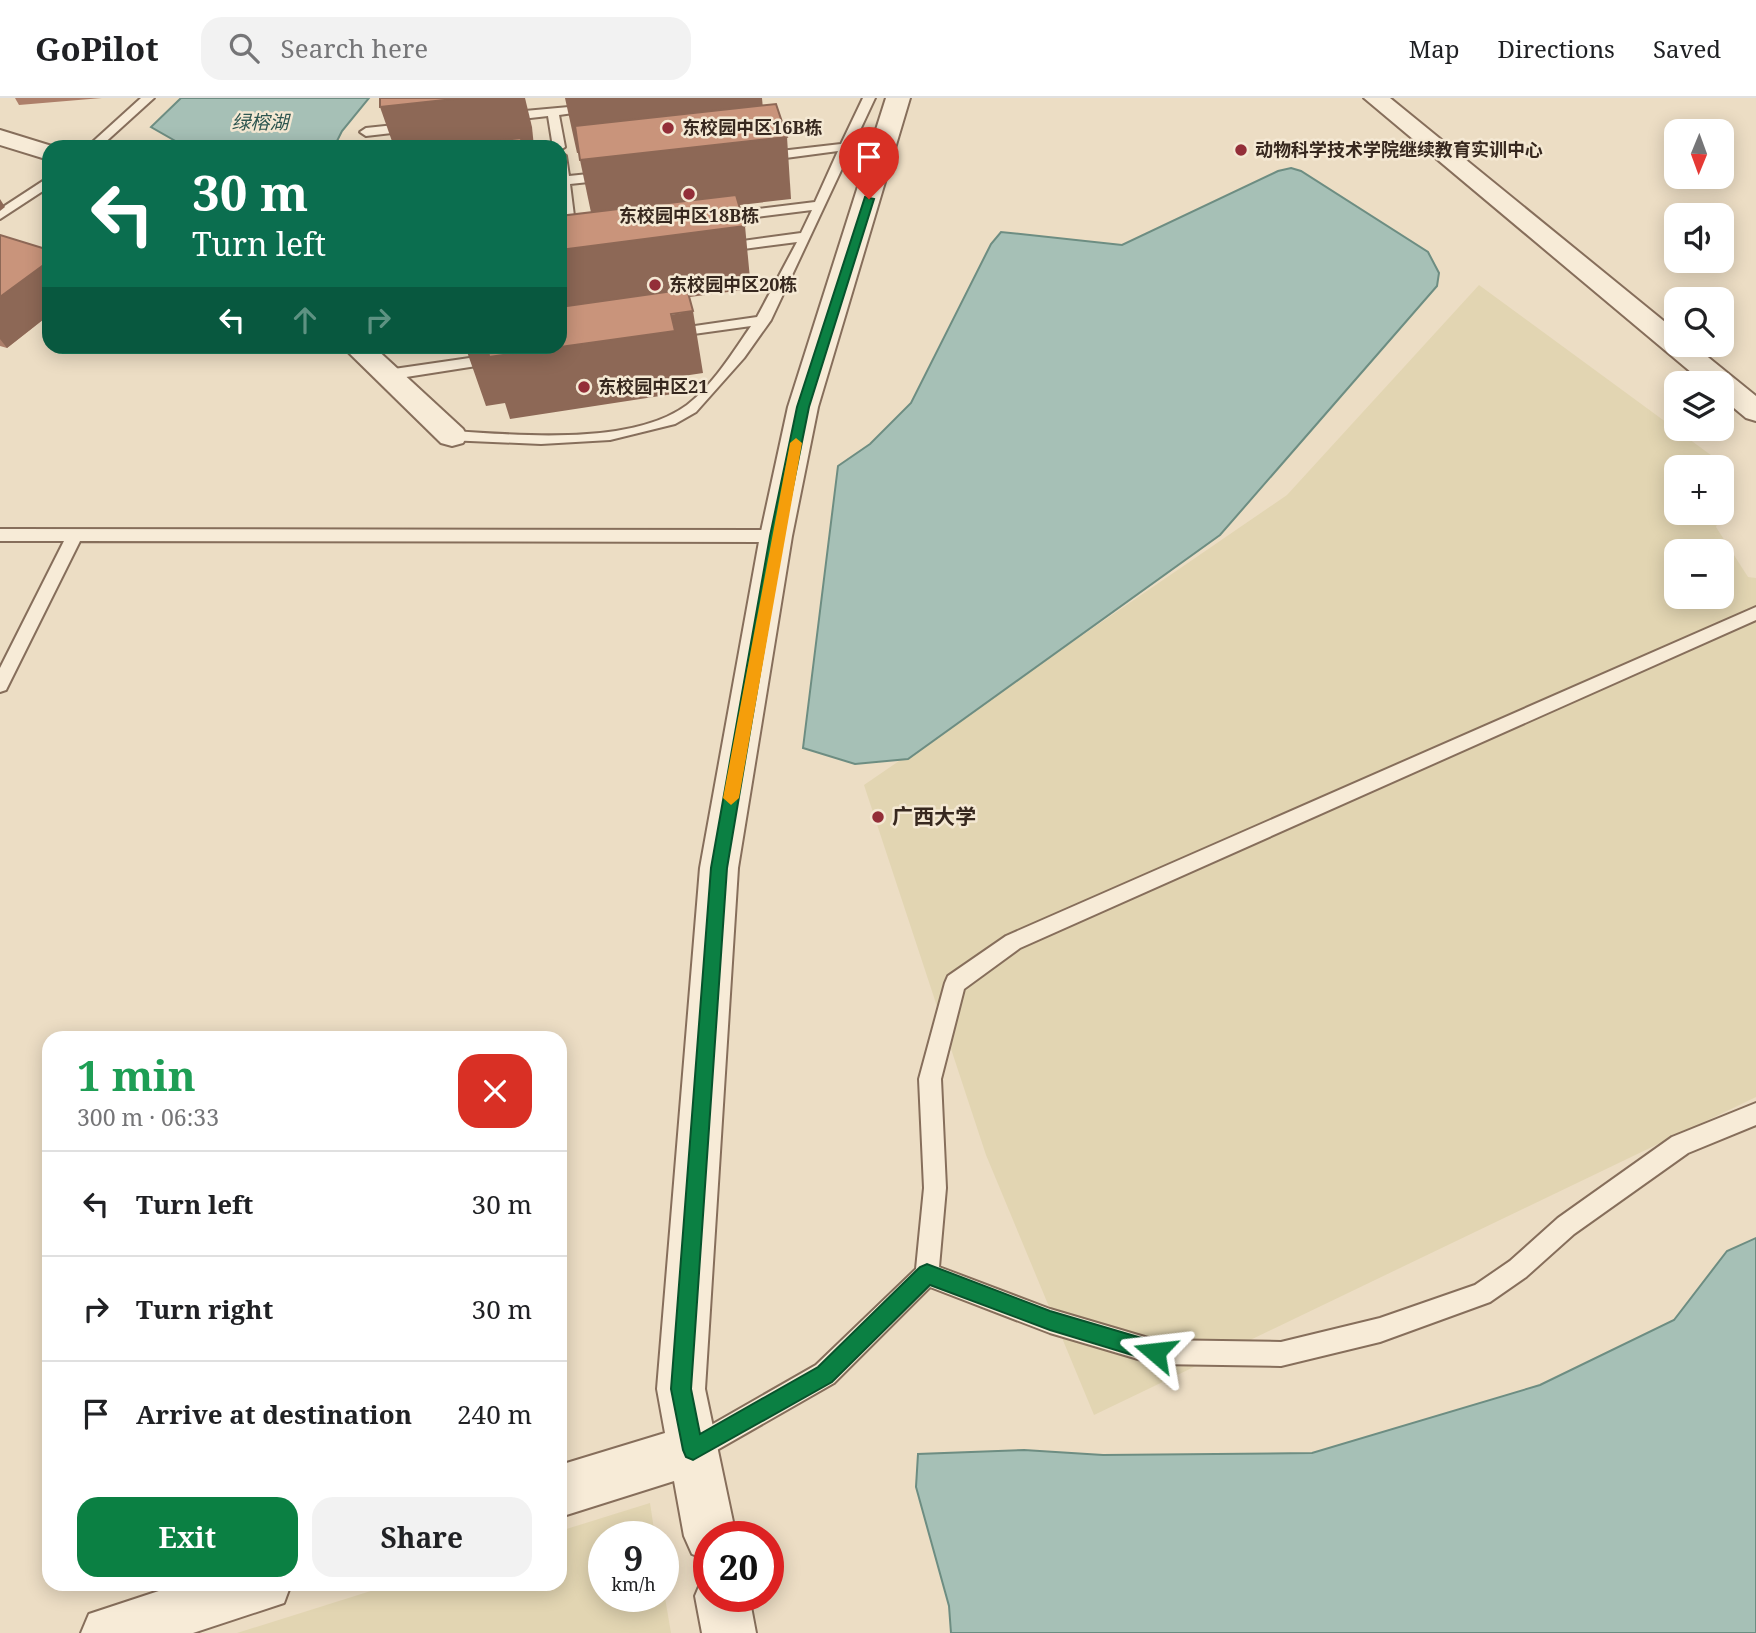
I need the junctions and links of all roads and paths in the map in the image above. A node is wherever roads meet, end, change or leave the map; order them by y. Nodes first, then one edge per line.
1 (148, 98) edge
2 (869, 98) edge
3 (898, 98) edge
4 (1376, 98) edge
5 (607, 106) dead end
6 (553, 112) junction
7 (388, 115) dead end
8 (486, 119) dead end
9 (433, 125) edge
10 (366, 132) junction
11 (0, 137) edge
12 (101, 140) edge
13 (364, 140) edge
14 (558, 140) edge
15 (844, 148) junction
16 (42, 151) edge
17 (751, 159) edge
18 (617, 174) edge
19 (567, 180) edge
20 (42, 186) edge
21 (567, 199) edge
22 (818, 205) junction
23 (0, 215) edge
24 (708, 219) edge
25 (803, 237) junction
26 (707, 250) edge
27 (571, 258) edge
28 (764, 320) junction
29 (657, 335) edge
30 (365, 354) edge
31 (508, 357) edge
32 (387, 375) junction
33 (1756, 411) edge
34 (452, 436) joint
35 (0, 535) edge
36 (75, 535) junction
37 (776, 536) junction
38 (1756, 614) edge
39 (8, 655) edge
40 (0, 685) edge
41 (1756, 1114) edge
42 (927, 1274) junction
43 (693, 1450) junction
44 (567, 1490) edge
45 (707, 1521) edge
46 (243, 1591) edge
47 (725, 1612) edge
48 (108, 1633) edge
49 (729, 1633) edge

1 - 12 lane
2 - 15 lane
3 - 37 street
4 - 33 street
5 - 6 lane
6 - 8 lane
6 - 14 lane
7 - 10 lane
9 - 10 lane
10 - 13 lane
11 - 16 street
15 - 17 lane
15 - 22 lane
18 - 19 lane
20 - 23 lane
21 - 27 lane
22 - 24 lane
22 - 25 lane
25 - 26 lane
25 - 28 lane
28 - 29 lane
28 - 34 lane
30 - 32 street
31 - 32 lane
32 - 34 street
35 - 36 lane
36 - 37 lane
36 - 39 lane
37 - 43 street
38 - 42 lane
39 - 40 lane
41 - 42 lane
42 - 43 lane
43 - 44 street
43 - 45 street
46 - 48 street
47 - 49 street

